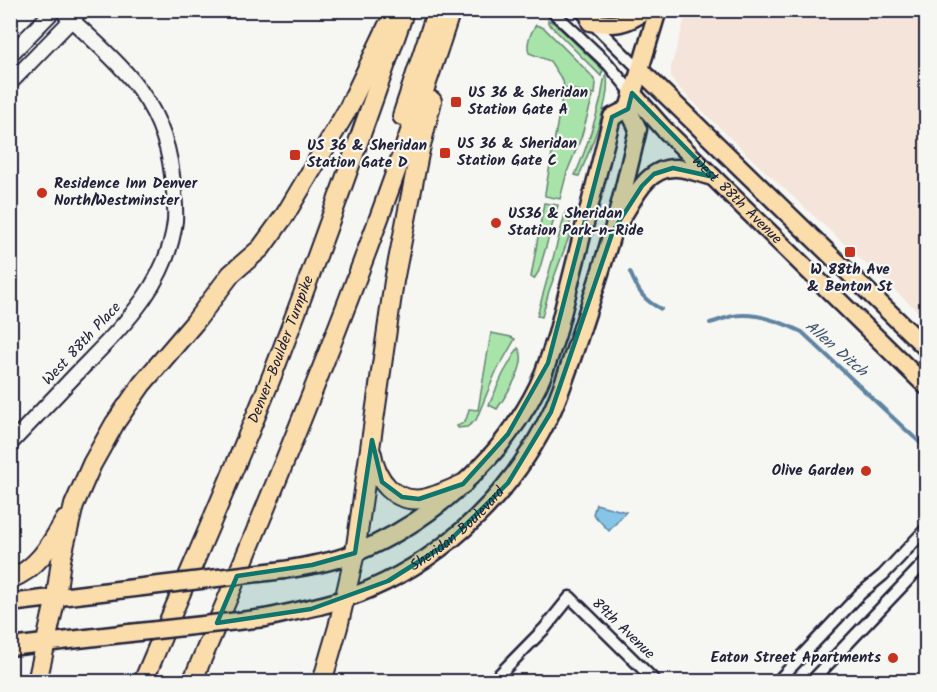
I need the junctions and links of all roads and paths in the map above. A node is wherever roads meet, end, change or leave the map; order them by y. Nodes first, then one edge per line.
1 (54, 10) edge
2 (399, 10) edge
3 (405, 10) edge
4 (415, 10) edge
5 (437, 10) edge
6 (451, 10) edge
7 (551, 10) edge
8 (646, 10) edge
9 (658, 10) edge
10 (71, 14) edge
11 (585, 16) edge
12 (10, 55) edge
13 (434, 63) junction
14 (640, 70) junction
15 (10, 83) edge
16 (630, 101) junction
17 (714, 177) junction
18 (613, 231) junction
19 (927, 348) edge
20 (927, 386) edge
21 (372, 440) junction
22 (10, 444) edge
23 (463, 484) junction
24 (74, 505) junction
25 (927, 529) edge
26 (355, 553) junction
27 (927, 561) edge
28 (14, 577) edge
29 (56, 597) junction
30 (344, 599) junction
31 (10, 603) edge
32 (45, 643) junction
33 (10, 647) edge
34 (37, 681) edge
35 (143, 681) edge
36 (156, 681) edge
37 (180, 681) edge
38 (192, 681) edge
39 (322, 681) edge
40 (492, 681) edge
41 (656, 681) edge
42 (777, 681) edge
43 (811, 681) edge

1 - 12 street
2 - 24 highway
3 - 35 highway, Denver–Boulder Turnpike
4 - 36 highway
5 - 37 highway
6 - 13 highway
7 - 16 street, West 88th Avenue
8 - 11 main road
9 - 14 main road, Sheridan Boulevard
10 - 15 street
10 - 22 street, West 88th Place
11 - 14 street, West 88th Avenue
13 - 21 highway
13 - 38 highway
14 - 16 main road, Sheridan Boulevard
14 - 19 main road, West 88th Avenue
16 - 17 main road, West 88th Avenue
16 - 18 main road, Sheridan Boulevard
16 - 23 main road, Sheridan Boulevard
17 - 18 main road
17 - 20 main road, West 88th Avenue
18 - 30 main road, Sheridan Boulevard
21 - 23 highway
21 - 26 highway
23 - 26 main road, Sheridan Boulevard
24 - 28 highway
24 - 29 highway
25 - 42 street
26 - 29 main road, Sheridan Boulevard, bridge
26 - 30 highway
27 - 43 street
29 - 31 main road, Sheridan Boulevard
29 - 32 highway
30 - 32 main road, Sheridan Boulevard, bridge
30 - 39 highway
32 - 33 main road, Sheridan Boulevard
32 - 34 highway
40 - 41 street, 89th Avenue

